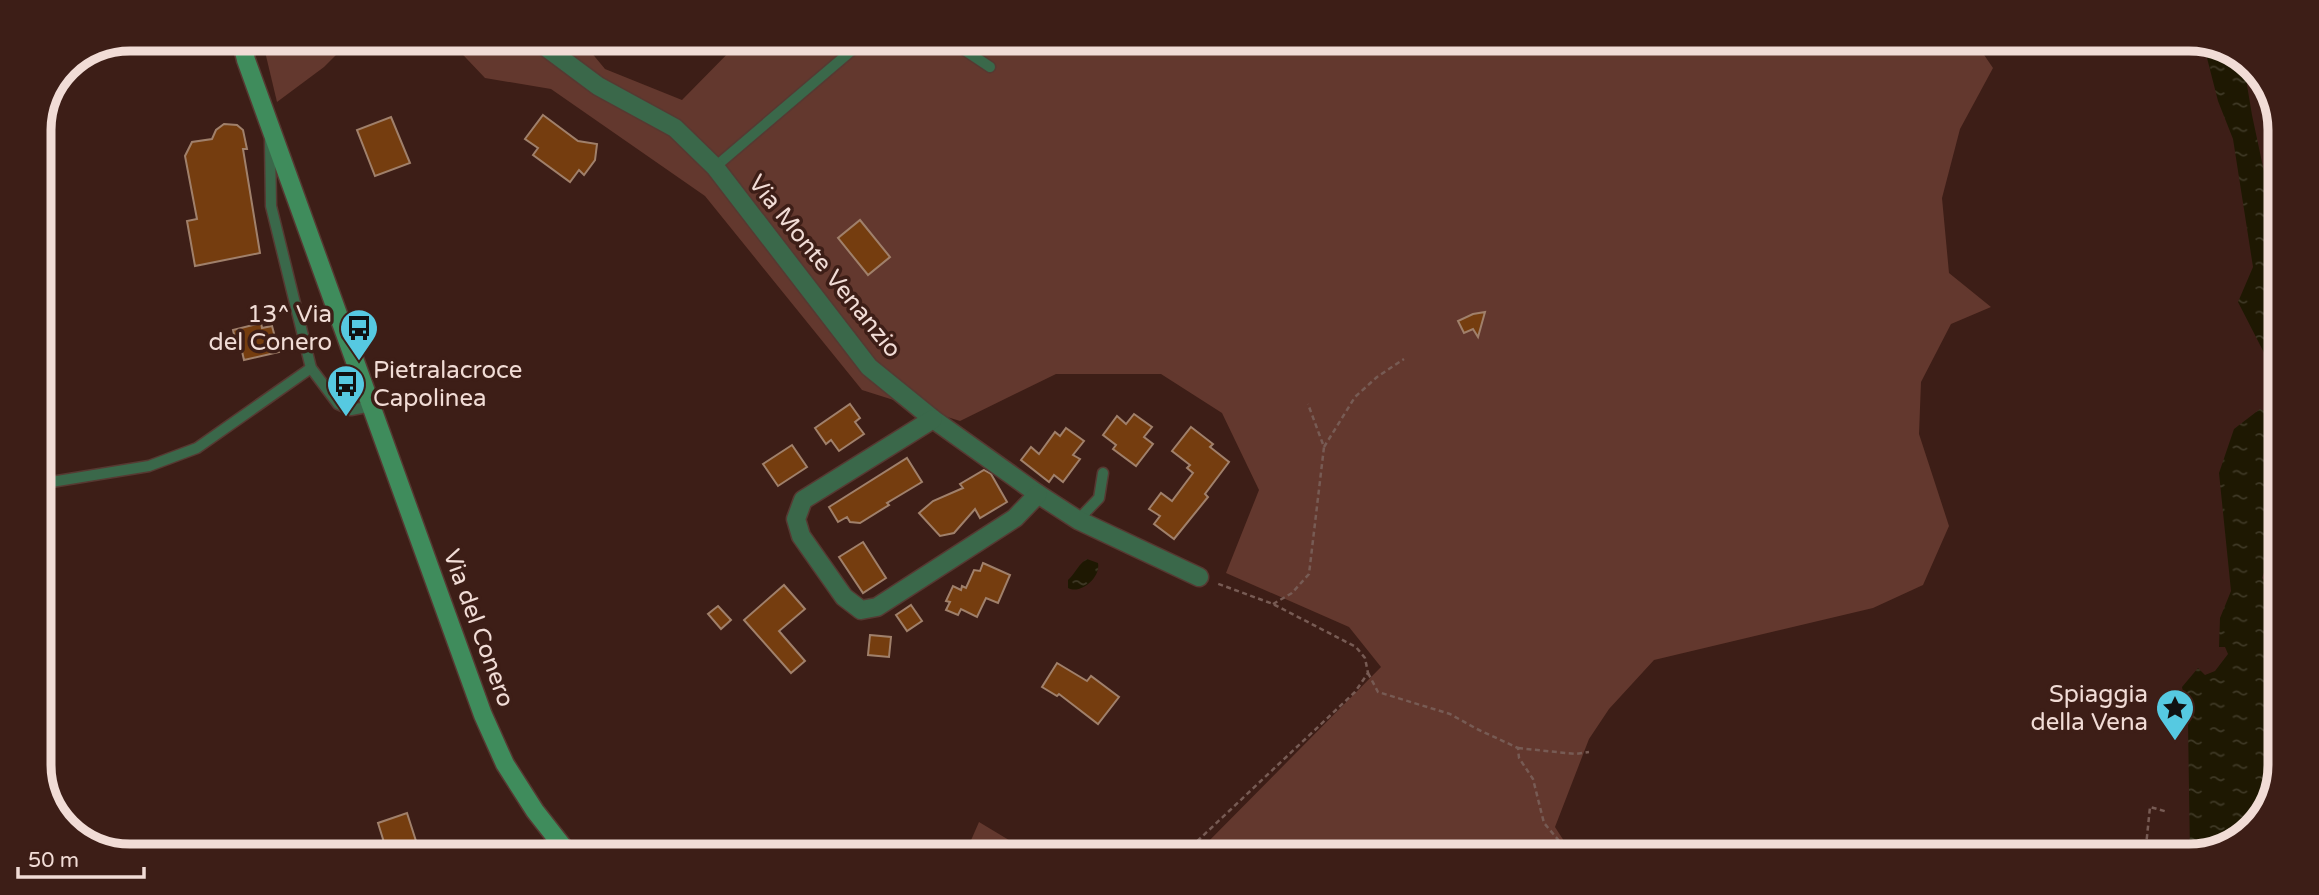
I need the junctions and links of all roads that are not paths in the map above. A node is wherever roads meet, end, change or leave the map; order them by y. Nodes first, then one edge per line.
1 (244, 51) edge
2 (550, 51) edge
3 (851, 51) edge
4 (966, 51) edge
5 (990, 67) dead end
6 (270, 127) junction
7 (715, 167) junction
8 (311, 368) junction
9 (372, 406) junction
10 (933, 419) junction
11 (1103, 473) dead end
12 (51, 482) edge
13 (1038, 494) junction
14 (1078, 520) junction
15 (1199, 577) road end
16 (561, 844) edge

1 - 6 main road, Via del Conero
2 - 7 street, Via Monte Venanzio
3 - 7 lane, Via Monte Venanzio
4 - 5 lane
6 - 8 lane, Via del Conero
6 - 9 main road, Via del Conero
7 - 10 street, Via Monte Venanzio
8 - 9 lane, Via del Conero
8 - 12 lane
9 - 16 main road, Via del Conero
10 - 13 street, Via Monte Venanzio
10 - 13 street
11 - 14 lane
13 - 14 street, Via Monte Venanzio
14 - 15 street, Via Monte Venanzio

